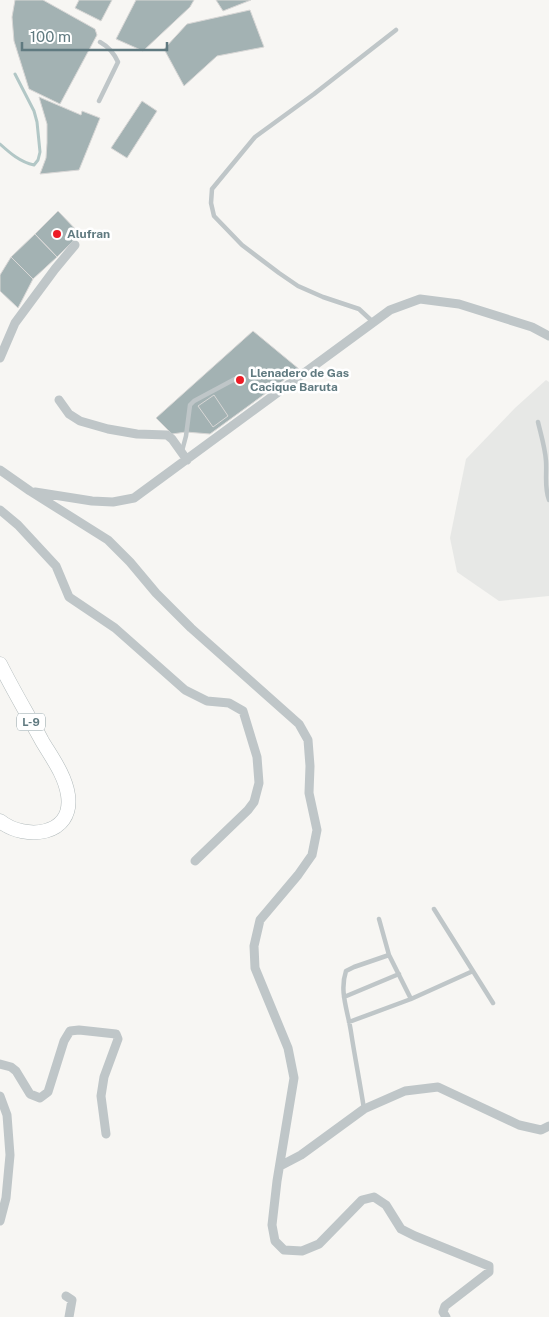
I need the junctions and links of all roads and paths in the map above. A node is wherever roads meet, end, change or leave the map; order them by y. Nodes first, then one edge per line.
1 (396, 30) dead end
2 (100, 42) dead end
3 (99, 101) dead end
4 (75, 245) dead end
5 (373, 322) junction
6 (549, 336) edge
7 (0, 358) edge
8 (235, 378) dead end
9 (59, 400) dead end
10 (538, 422) dead end
11 (185, 455) junction
12 (0, 470) edge
13 (30, 491) junction
14 (549, 500) edge
15 (0, 510) edge
16 (0, 664) edge
17 (0, 821) edge
18 (195, 861) dead end
19 (434, 909) dead end
20 (379, 919) dead end
21 (389, 955) junction
22 (473, 971) junction
23 (399, 974) junction
24 (344, 997) junction
25 (411, 999) junction
26 (493, 1003) dead end
27 (349, 1022) junction
28 (0, 1064) edge
29 (0, 1096) edge
30 (364, 1109) junction
31 (549, 1126) edge
32 (106, 1134) dead end
33 (280, 1166) junction
34 (0, 1221) edge
35 (66, 1296) dead end
36 (69, 1317) edge
37 (446, 1317) edge

1 - 5 lane
2 - 3 lane
4 - 7 street
5 - 6 street
5 - 11 street
8 - 11 lane
9 - 11 street
10 - 14 lane
11 - 13 street
12 - 13 street
13 - 33 street
15 - 18 street
16 - 17 main road, L-9
19 - 22 lane
20 - 21 lane
21 - 23 lane
21 - 24 lane
22 - 25 lane
22 - 26 lane
23 - 24 lane
23 - 25 lane
24 - 27 lane
25 - 27 lane
27 - 30 lane
28 - 32 street
29 - 34 street
30 - 31 street
30 - 33 street
33 - 37 street
35 - 36 street

